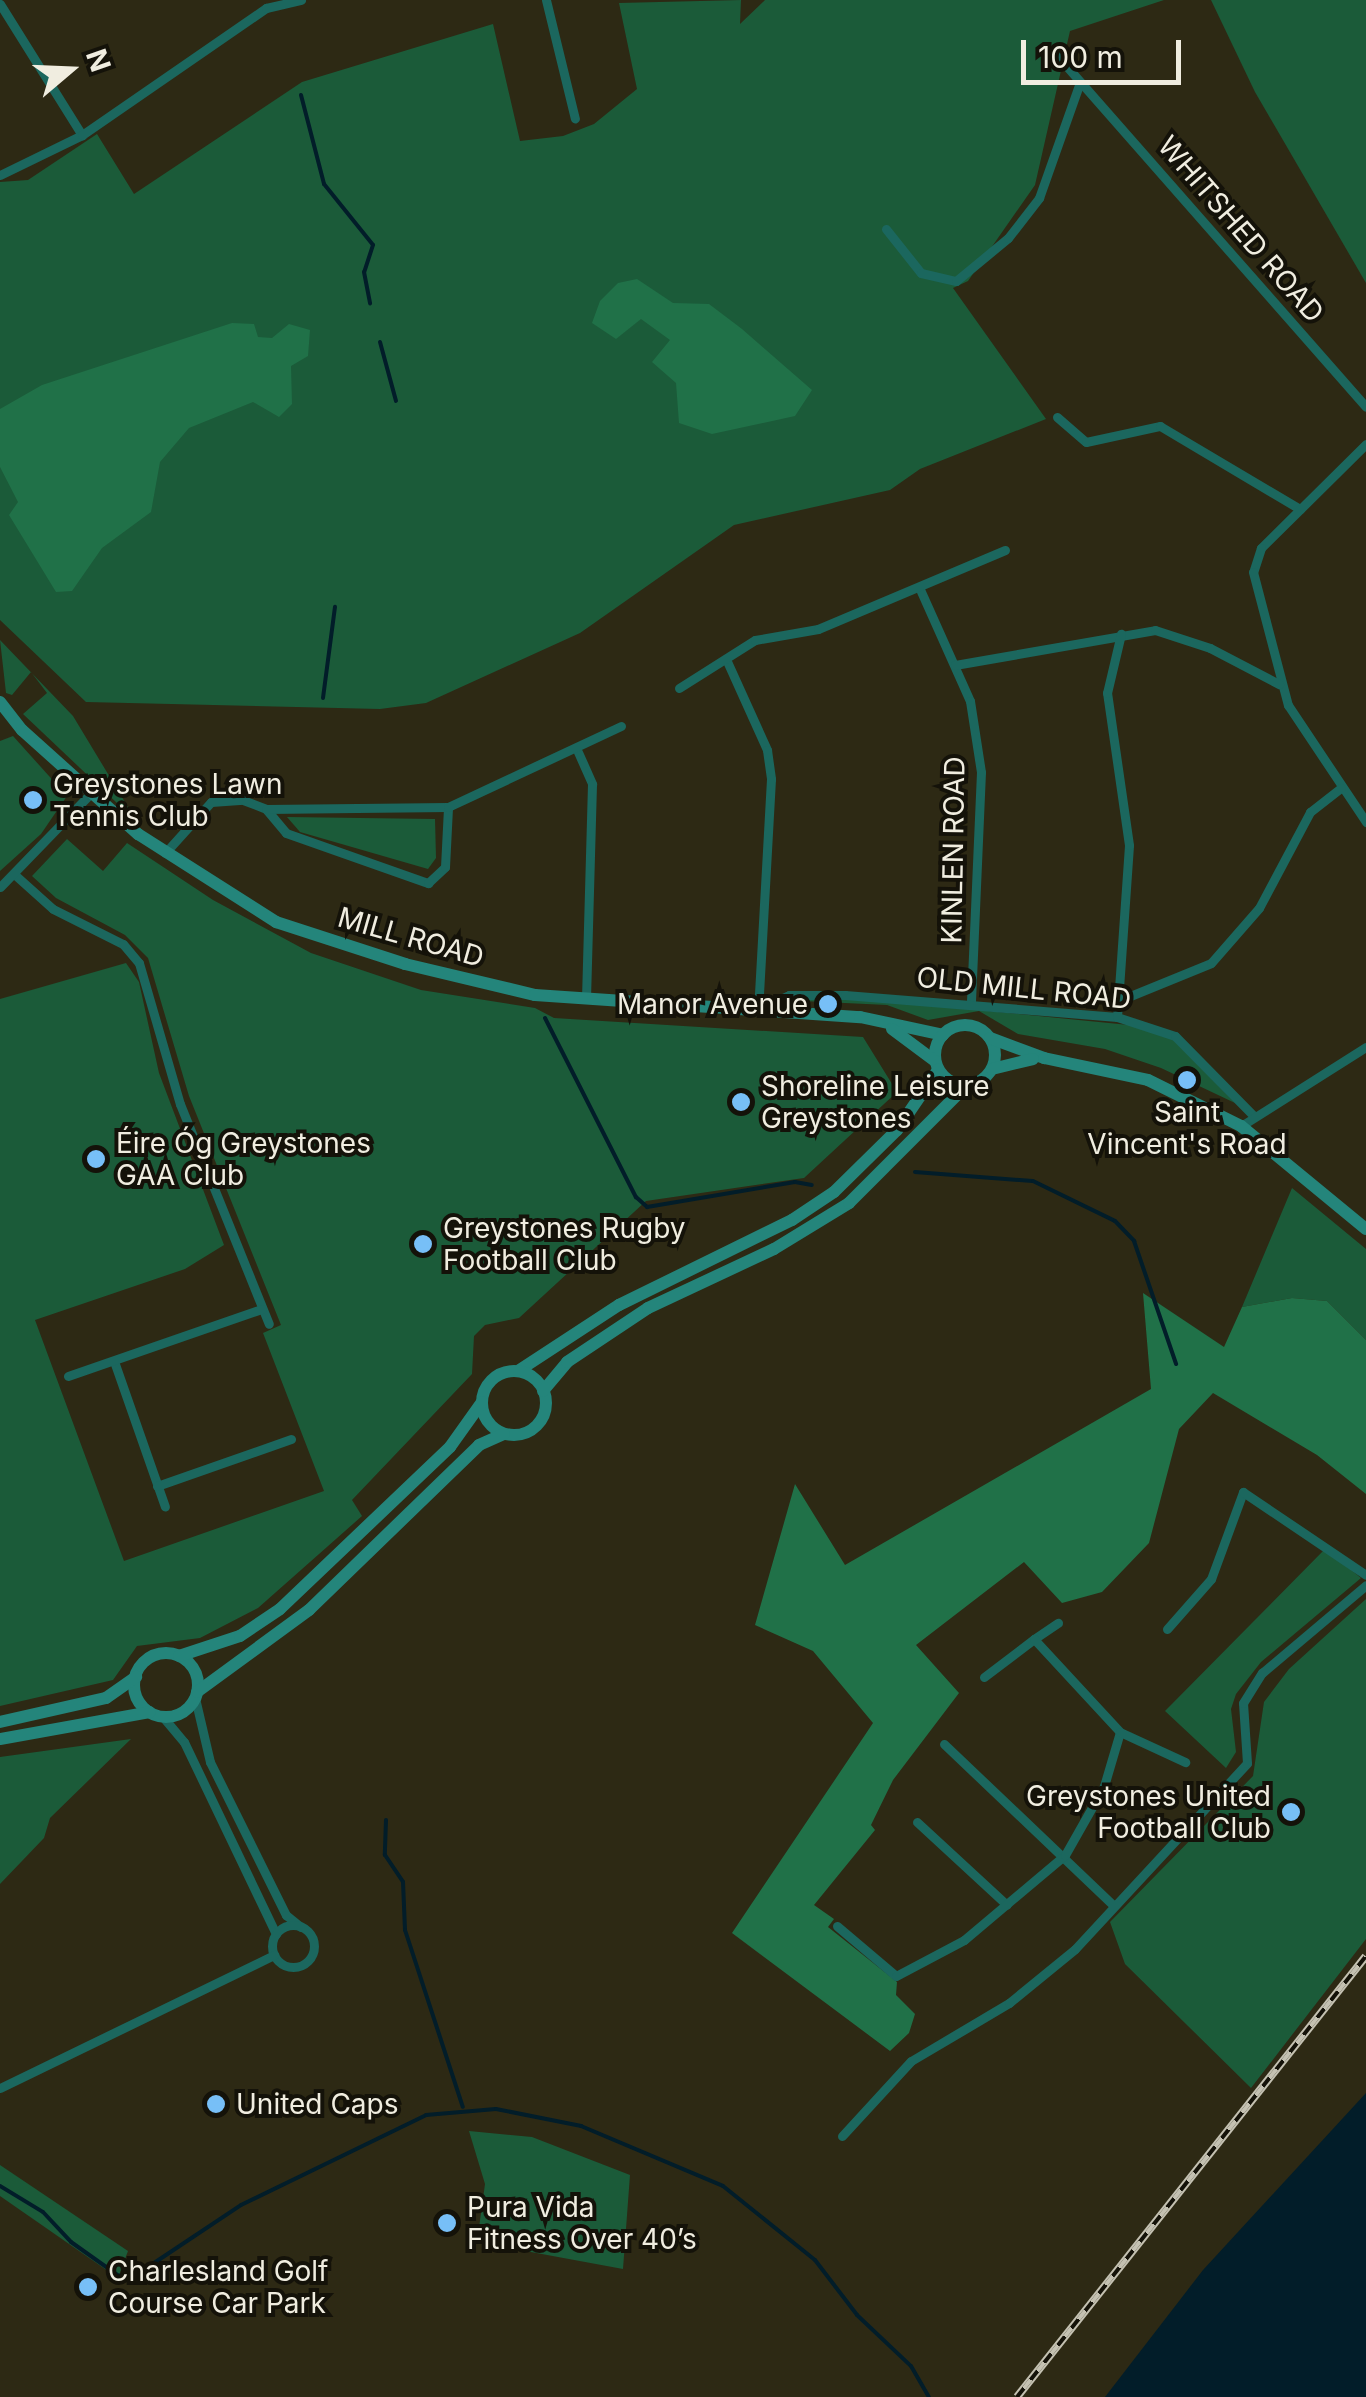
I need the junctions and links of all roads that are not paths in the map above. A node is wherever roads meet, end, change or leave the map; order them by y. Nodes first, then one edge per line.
1 (300, 0) edge
2 (546, 0) edge
3 (0, 4) edge
4 (264, 4) edge
5 (1055, 53) dead end
6 (1080, 82) junction
7 (575, 119) dead end
8 (82, 134) junction
9 (0, 175) edge
10 (886, 228) dead end
11 (1366, 406) edge
12 (1057, 417) dead end
13 (1366, 444) edge
14 (1300, 510) junction
15 (1005, 550) dead end
16 (919, 587) junction
17 (1121, 634) junction
18 (726, 659) junction
19 (955, 665) junction
20 (1279, 684) junction
21 (679, 688) dead end
22 (0, 702) edge
23 (622, 726) dead end
24 (578, 752) junction
25 (1341, 788) junction
26 (92, 792) junction
27 (448, 808) junction
28 (266, 809) junction
29 (1366, 822) edge
30 (165, 853) junction
31 (14, 874) junction
32 (0, 887) edge
33 (586, 999) junction
34 (1118, 1001) junction
35 (971, 1005) junction
36 (758, 1009) junction
37 (1117, 1017) junction
38 (886, 1024) junction
39 (942, 1034) junction
40 (990, 1038) junction
41 (1366, 1047) edge
42 (1044, 1058) junction
43 (936, 1065) junction
44 (992, 1069) junction
45 (966, 1086) junction
46 (1253, 1115) junction
47 (1242, 1126) junction
48 (1366, 1229) edge
49 (262, 1309) junction
50 (269, 1324) dead end
51 (115, 1364) junction
52 (518, 1371) junction
53 (68, 1376) dead end
54 (544, 1391) junction
55 (482, 1402) junction
56 (504, 1434) junction
57 (291, 1438) dead end
58 (157, 1486) junction
59 (164, 1507) dead end
60 (1366, 1575) edge
61 (1366, 1586) edge
62 (1058, 1623) dead end
63 (1167, 1628) dead end
64 (1034, 1640) junction
65 (179, 1656) junction
66 (136, 1677) junction
67 (984, 1677) dead end
68 (196, 1695) junction
69 (157, 1714) junction
70 (0, 1722) edge
71 (1120, 1732) junction
72 (0, 1739) edge
73 (944, 1744) dead end
74 (1186, 1762) dead end
75 (917, 1822) dead end
76 (1065, 1854) junction
77 (1006, 1904) junction
78 (1113, 1904) junction
79 (301, 1926) junction
80 (837, 1926) dead end
81 (276, 1934) junction
82 (274, 1955) junction
83 (0, 2088) edge
84 (842, 2136) dead end

1 - 4 street
2 - 7 street
3 - 8 street
4 - 8 street
5 - 6 street, WHITSHED ROAD
6 - 10 street
6 - 11 street, WHITSHED ROAD
8 - 9 street
12 - 14 street
13 - 14 street
14 - 20 street
15 - 16 street
16 - 18 street
16 - 19 street, KINLEN ROAD
17 - 19 street
17 - 20 street
17 - 34 street
18 - 21 street
18 - 36 street
19 - 35 street, KINLEN ROAD
20 - 25 street
22 - 26 main road, MILL ROAD
23 - 24 street
24 - 27 street
24 - 33 street
25 - 29 street
25 - 34 street
26 - 30 main road, MILL ROAD
26 - 31 street
27 - 28 street
27 - 28 street
28 - 30 street
30 - 33 main road, MILL ROAD
31 - 32 street
31 - 49 street
33 - 36 main road, MILL ROAD
34 - 37 street
35 - 36 street, OLD MILL ROAD
35 - 37 street, OLD MILL ROAD
36 - 38 main road, MILL ROAD
37 - 46 street, OLD MILL ROAD
38 - 39 main road, MILL ROAD
38 - 43 main road
39 - 40 main road
39 - 43 main road
40 - 42 main road
40 - 44 main road
41 - 46 street
42 - 44 main road
42 - 47 main road
43 - 45 main road
43 - 52 main road
44 - 45 main road
45 - 54 main road
46 - 47 street
47 - 48 main road
49 - 50 street
49 - 51 street
51 - 53 street
51 - 58 street
52 - 54 main road
52 - 55 main road
54 - 56 main road
55 - 56 main road
55 - 65 main road
56 - 68 main road
57 - 58 street
58 - 59 street
60 - 63 street
61 - 78 street
62 - 64 street
64 - 67 street
64 - 71 street
65 - 66 main road
65 - 68 main road
66 - 69 main road
66 - 70 main road
68 - 69 main road
68 - 79 street
69 - 72 main road
69 - 81 street
71 - 74 street
71 - 76 street
73 - 76 street
75 - 77 street
76 - 77 street
76 - 78 street
77 - 80 street
78 - 84 street
79 - 81 street
79 - 82 street
81 - 82 street
82 - 83 street

